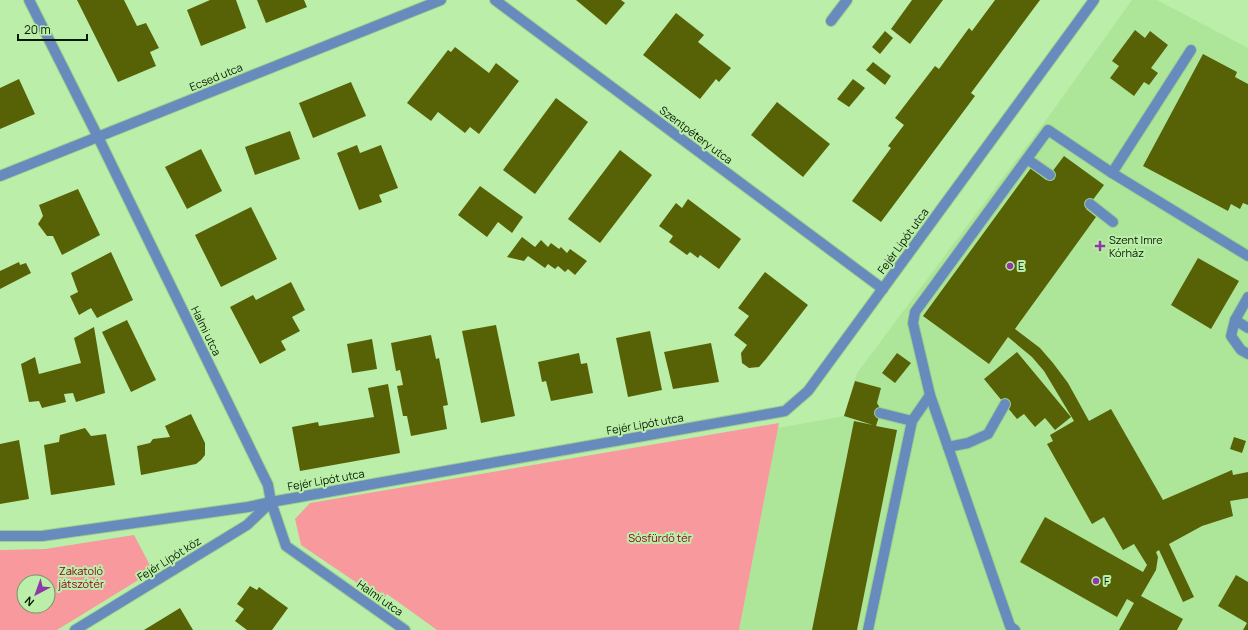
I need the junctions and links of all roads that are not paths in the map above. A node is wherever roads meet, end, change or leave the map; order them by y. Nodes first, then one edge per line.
1 (29, 0) edge
2 (441, 0) edge
3 (495, 0) edge
4 (847, 0) edge
5 (1094, 0) edge
6 (831, 21) dead end
7 (1191, 50) dead end
8 (98, 136) junction
9 (1027, 159) junction
10 (1112, 173) junction
11 (1050, 175) dead end
12 (0, 176) edge
13 (1090, 204) dead end
14 (1113, 222) dead end
15 (1248, 256) edge
16 (883, 289) junction
17 (1248, 297) edge
18 (1234, 320) junction
19 (1248, 328) edge
20 (1248, 354) edge
21 (930, 395) junction
22 (1005, 404) dead end
23 (880, 413) dead end
24 (912, 421) junction
25 (948, 448) junction
26 (271, 502) junction
27 (0, 536) edge
28 (75, 630) edge
29 (405, 630) edge
30 (868, 630) edge
31 (1014, 630) edge

1 - 8 street, Halmi utca
2 - 8 street, Ecsed utca
3 - 16 street, Szentpétery utca
4 - 6 street
5 - 16 street, Fejér Lipót utca
7 - 10 street
8 - 12 street, Ecsed utca
8 - 26 street, Halmi utca
9 - 10 street
9 - 11 street
9 - 21 street
10 - 15 street
13 - 14 street
16 - 26 street, Fejér Lipót utca
17 - 18 street
18 - 19 street
18 - 20 street
21 - 24 street
21 - 25 street
22 - 25 street
23 - 24 street
24 - 30 street
25 - 31 street
26 - 27 street, Fejér Lipót utca
26 - 28 street, Fejér Lipót köz
26 - 29 street, Halmi utca

